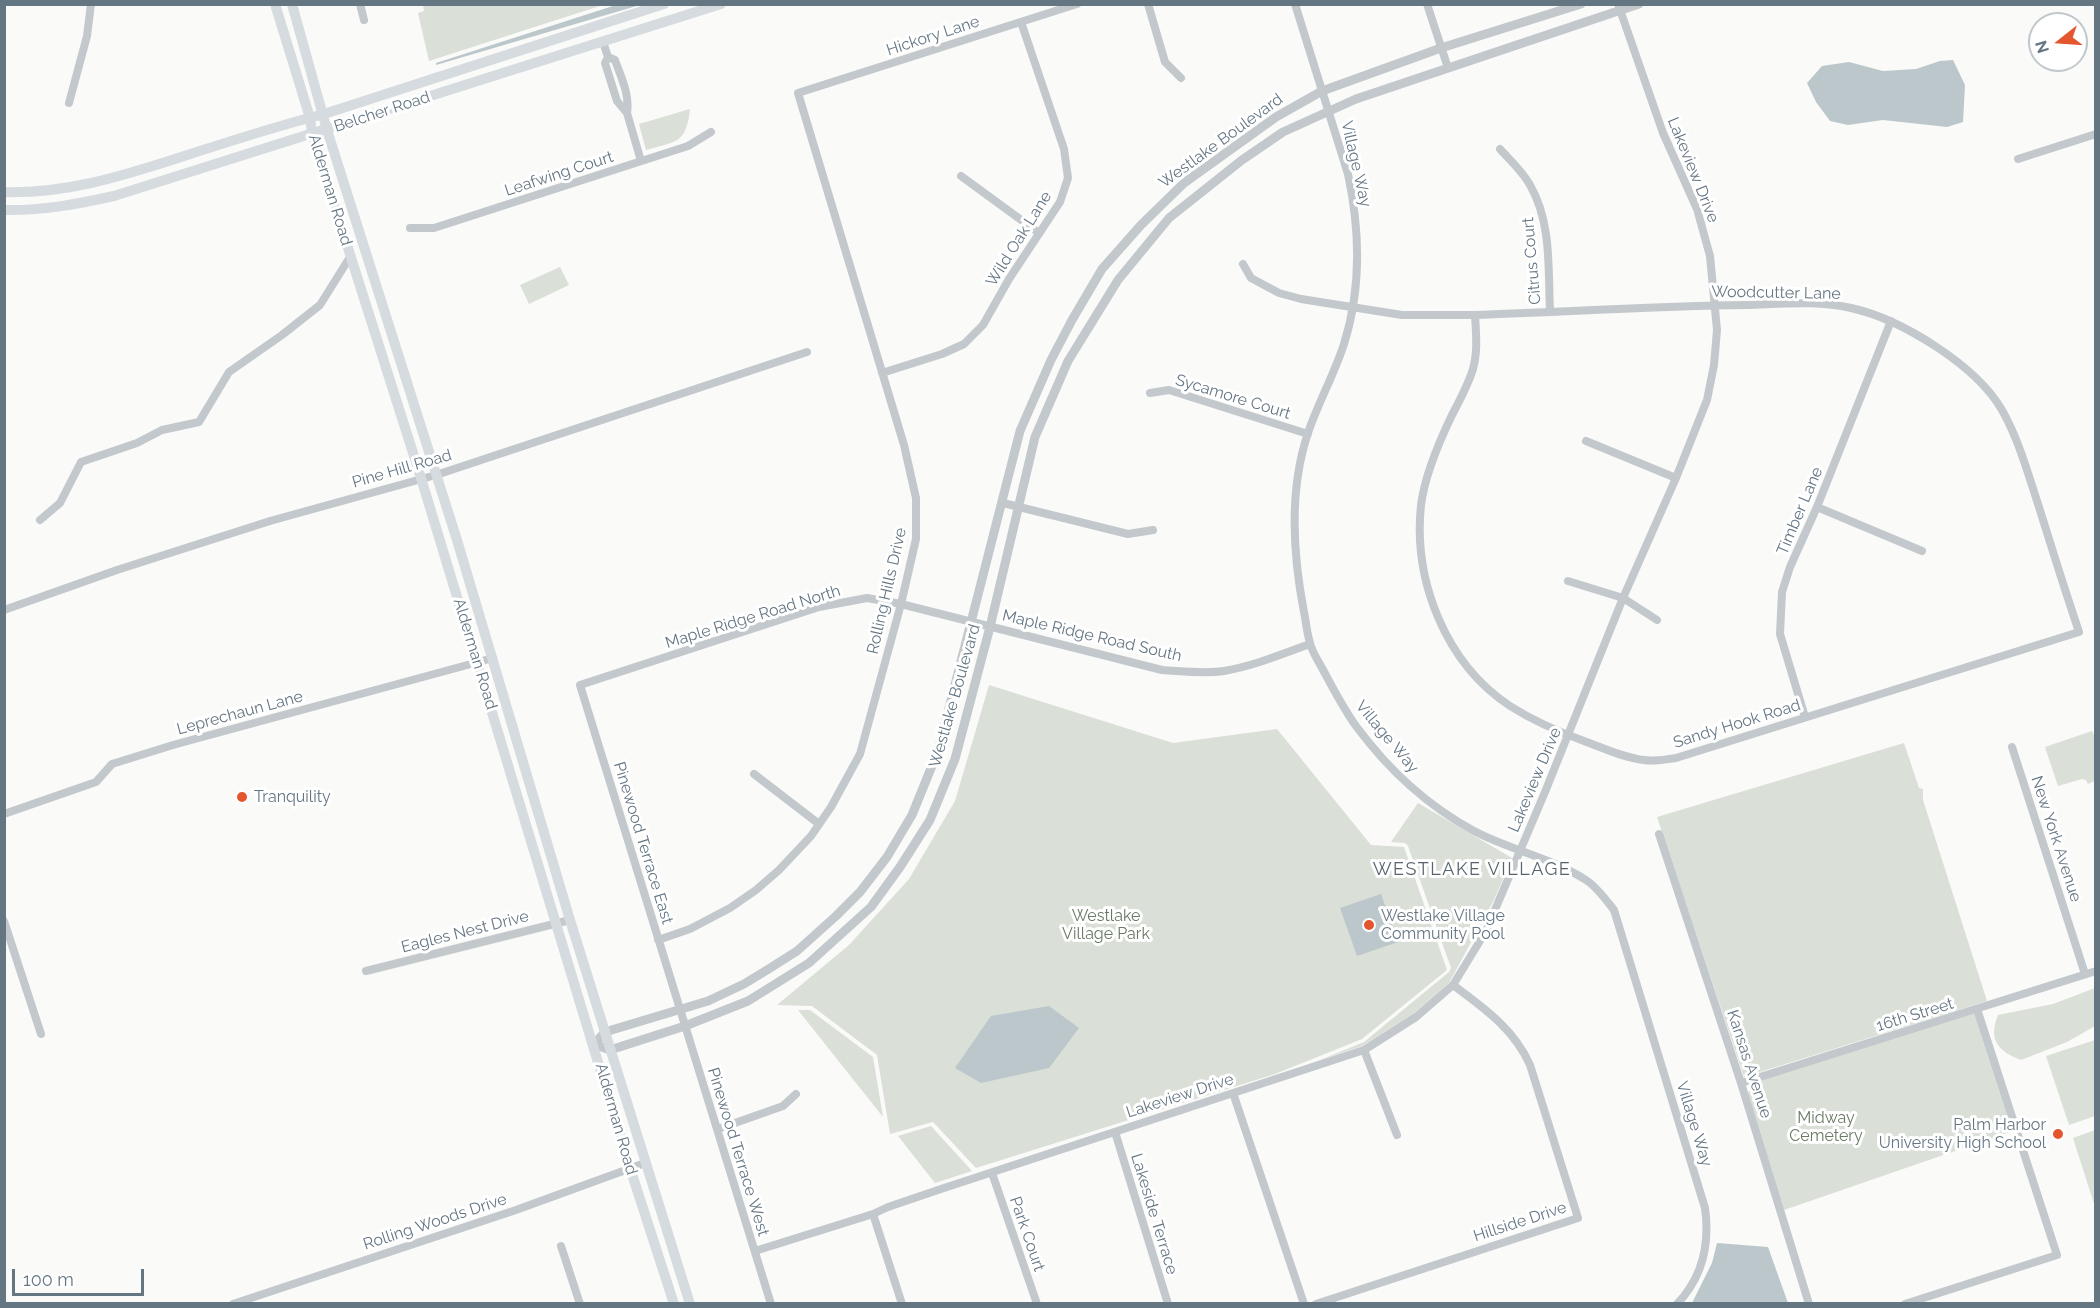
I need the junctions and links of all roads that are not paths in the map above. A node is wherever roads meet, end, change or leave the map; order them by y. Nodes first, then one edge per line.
1 (91, 4) edge
2 (275, 4) edge
3 (292, 4) edge
4 (360, 4) edge
5 (664, 4) edge
6 (720, 4) edge
7 (1077, 4) edge
8 (1148, 4) edge
9 (1295, 4) edge
10 (1427, 4) edge
11 (1581, 4) edge
12 (1639, 4) edge
13 (1619, 8) edge
14 (364, 20) dead end
15 (1021, 22) junction
16 (598, 26) junction
17 (603, 42) junction
18 (1441, 48) junction
19 (608, 57) junction
20 (1448, 68) junction
21 (1181, 78) dead end
22 (625, 90) junction
23 (1322, 91) junction
24 (615, 93) junction
25 (798, 93) joint
26 (69, 103) dead end
27 (1329, 110) junction
28 (627, 112) junction
29 (324, 114) junction
30 (310, 117) junction
31 (327, 130) junction
32 (711, 132) dead end
33 (312, 133) junction
34 (2096, 134) edge
35 (1500, 149) dead end
36 (2019, 159) dead end
37 (641, 161) junction
38 (960, 176) dead end
39 (4, 192) edge
40 (4, 210) edge
41 (410, 228) dead end
42 (1039, 233) junction
43 (350, 257) junction
44 (1243, 264) dead end
45 (1715, 305) junction
46 (1352, 306) junction
47 (1550, 312) junction
48 (1475, 315) junction
49 (1891, 321) junction
50 (807, 352) dead end
51 (882, 373) junction
52 (1150, 393) dead end
53 (1308, 434) junction
54 (1586, 441) dead end
55 (436, 475) junction
56 (421, 478) junction
57 (1676, 478) junction
58 (1003, 503) junction
59 (1019, 507) junction
60 (1817, 507) junction
61 (40, 520) dead end
62 (1153, 530) dead end
63 (1922, 551) dead end
64 (1568, 581) dead end
65 (1623, 598) junction
66 (901, 604) junction
67 (4, 610) edge
68 (1658, 620) dead end
69 (972, 622) junction
70 (990, 627) junction
71 (2079, 632) joint
72 (1310, 644) junction
73 (493, 658) junction
74 (477, 662) junction
75 (580, 686) joint
76 (1805, 717) junction
77 (1568, 735) junction
78 (2012, 747) dead end
79 (754, 774) dead end
80 (4, 814) edge
81 (819, 824) junction
82 (1659, 834) dead end
83 (1520, 851) junction
84 (570, 920) junction
85 (4, 921) edge
86 (556, 922) junction
87 (658, 940) junction
88 (366, 971) dead end
89 (2096, 971) edge
90 (2085, 974) junction
91 (1453, 985) junction
92 (679, 1010) junction
93 (1977, 1010) junction
94 (685, 1026) junction
95 (605, 1032) junction
96 (41, 1034) dead end
97 (594, 1044) junction
98 (610, 1050) junction
99 (1364, 1050) junction
100 (1741, 1083) junction
101 (796, 1094) dead end
102 (1233, 1094) junction
103 (718, 1129) junction
104 (1114, 1132) junction
105 (1397, 1135) dead end
106 (645, 1163) junction
107 (630, 1168) junction
108 (992, 1173) junction
109 (873, 1214) junction
110 (561, 1246) dead end
111 (755, 1251) junction
112 (232, 1304) edge
113 (580, 1304) edge
114 (674, 1304) edge
115 (690, 1304) edge
116 (771, 1304) edge
117 (902, 1304) edge
118 (1036, 1304) edge
119 (1168, 1304) edge
120 (1304, 1304) edge
121 (1316, 1304) edge
122 (1677, 1304) edge
123 (1809, 1304) edge
124 (1905, 1304) edge

1 - 26 street
2 - 30 main road, Alderman Road
3 - 29 main road, Alderman Road
4 - 14 street
5 - 16 main road, Belcher Road
6 - 17 main road, Belcher Road
7 - 15 street, Hickory Lane
8 - 21 street
9 - 23 street, Village Way
10 - 18 street
11 - 18 street, Westlake Boulevard
12 - 13 street, Westlake Boulevard
13 - 20 street, Westlake Boulevard
13 - 45 street, Lakeview Drive
15 - 25 street, Hickory Lane
15 - 42 street, Wild Oak Lane
16 - 17 main road
16 - 29 main road, Belcher Road
17 - 19 street
17 - 31 main road, Belcher Road
18 - 20 street
18 - 23 street, Westlake Boulevard
19 - 22 street
19 - 24 street
20 - 27 street, Westlake Boulevard
22 - 24 street
22 - 28 street
23 - 27 street, Village Way
23 - 58 street, Westlake Boulevard
24 - 28 street
25 - 51 street, Rolling Hills Drive
27 - 46 street, Village Way
27 - 59 street, Westlake Boulevard
28 - 37 street
29 - 30 main road, Belcher Road
29 - 31 main road, Alderman Road
30 - 33 main road, Alderman Road
30 - 39 main road, Belcher Road
31 - 33 main road, Belcher Road
31 - 55 main road, Alderman Road
32 - 37 street, Leafwing Court
33 - 40 main road, Belcher Road
33 - 43 main road, Alderman Road
34 - 36 street
35 - 47 street, Citrus Court
37 - 41 street, Leafwing Court
38 - 42 street
42 - 51 street, Wild Oak Lane
43 - 56 main road, Alderman Road
43 - 61 street
44 - 46 street, Woodcutter Lane
45 - 47 street, Woodcutter Lane
45 - 49 street, Woodcutter Lane
45 - 57 street, Lakeview Drive
46 - 48 street, Woodcutter Lane
46 - 53 street, Village Way
47 - 48 street, Woodcutter Lane
48 - 77 street, Sandy Hook Road
49 - 60 street, Timber Lane
49 - 71 street, Woodcutter Lane
50 - 55 street, Pine Hill Road
51 - 66 street, Rolling Hills Drive
52 - 53 street, Sycamore Court
53 - 72 street, Village Way
54 - 57 street
55 - 56 street, Pine Hill Road
55 - 73 main road, Alderman Road
56 - 67 street, Pine Hill Road
56 - 74 main road, Alderman Road
57 - 65 street, Lakeview Drive
58 - 59 street
58 - 69 street, Westlake Boulevard
59 - 62 street
59 - 70 street, Westlake Boulevard
60 - 63 street
60 - 76 street, Timber Lane
64 - 65 street
65 - 68 street
65 - 77 street, Lakeview Drive
66 - 69 street, Maple Ridge Road North
66 - 75 street, Maple Ridge Road North
66 - 81 street, Rolling Hills Drive
69 - 70 street, Maple Ridge Road South
69 - 92 street, Westlake Boulevard
70 - 72 street, Maple Ridge Road South
70 - 94 street, Westlake Boulevard
71 - 76 street, Sandy Hook Road
72 - 83 street, Village Way
73 - 74 street, Leprechaun Lane
73 - 84 main road, Alderman Road
74 - 80 street, Leprechaun Lane
74 - 86 main road, Alderman Road
75 - 87 street, Pinewood Terrace East
76 - 77 street, Sandy Hook Road
77 - 83 street, Lakeview Drive
78 - 90 street, New York Avenue
79 - 81 street
81 - 87 street, Rolling Hills Drive
82 - 100 street, Kansas Avenue
83 - 91 street, Lakeview Drive
83 - 122 street, Village Way
84 - 86 street, Eagles Nest Drive
84 - 95 main road, Alderman Road
85 - 96 street
86 - 88 street, Eagles Nest Drive
86 - 97 main road, Alderman Road
87 - 92 street, Pinewood Terrace East
89 - 90 street, 16th Street
90 - 93 street, 16th Street
91 - 99 street, Lakeview Drive
91 - 121 street, Hillside Drive
92 - 94 street, Pinewood Terrace West
92 - 95 street, Westlake Boulevard
93 - 100 street, 16th Street
93 - 124 street
94 - 98 street, Westlake Boulevard
94 - 103 street, Pinewood Terrace West
95 - 97 street
95 - 98 main road, Alderman Road
97 - 98 street
97 - 107 main road, Alderman Road
98 - 106 main road, Alderman Road
99 - 102 street, Lakeview Drive
99 - 105 street
100 - 123 street, Kansas Avenue
101 - 103 street
102 - 104 street, Lakeview Drive
102 - 120 street
103 - 111 street, Pinewood Terrace West
104 - 108 street, Lakeview Drive
104 - 119 street, Lakeside Terrace
106 - 107 street, Rolling Woods Drive
106 - 115 main road, Alderman Road
107 - 112 street, Rolling Woods Drive
107 - 114 main road, Alderman Road
108 - 109 street, Lakeview Drive
108 - 118 street, Park Court
109 - 111 street, Lakeview Drive
109 - 117 street
110 - 113 street
111 - 116 street, Pinewood Terrace West

